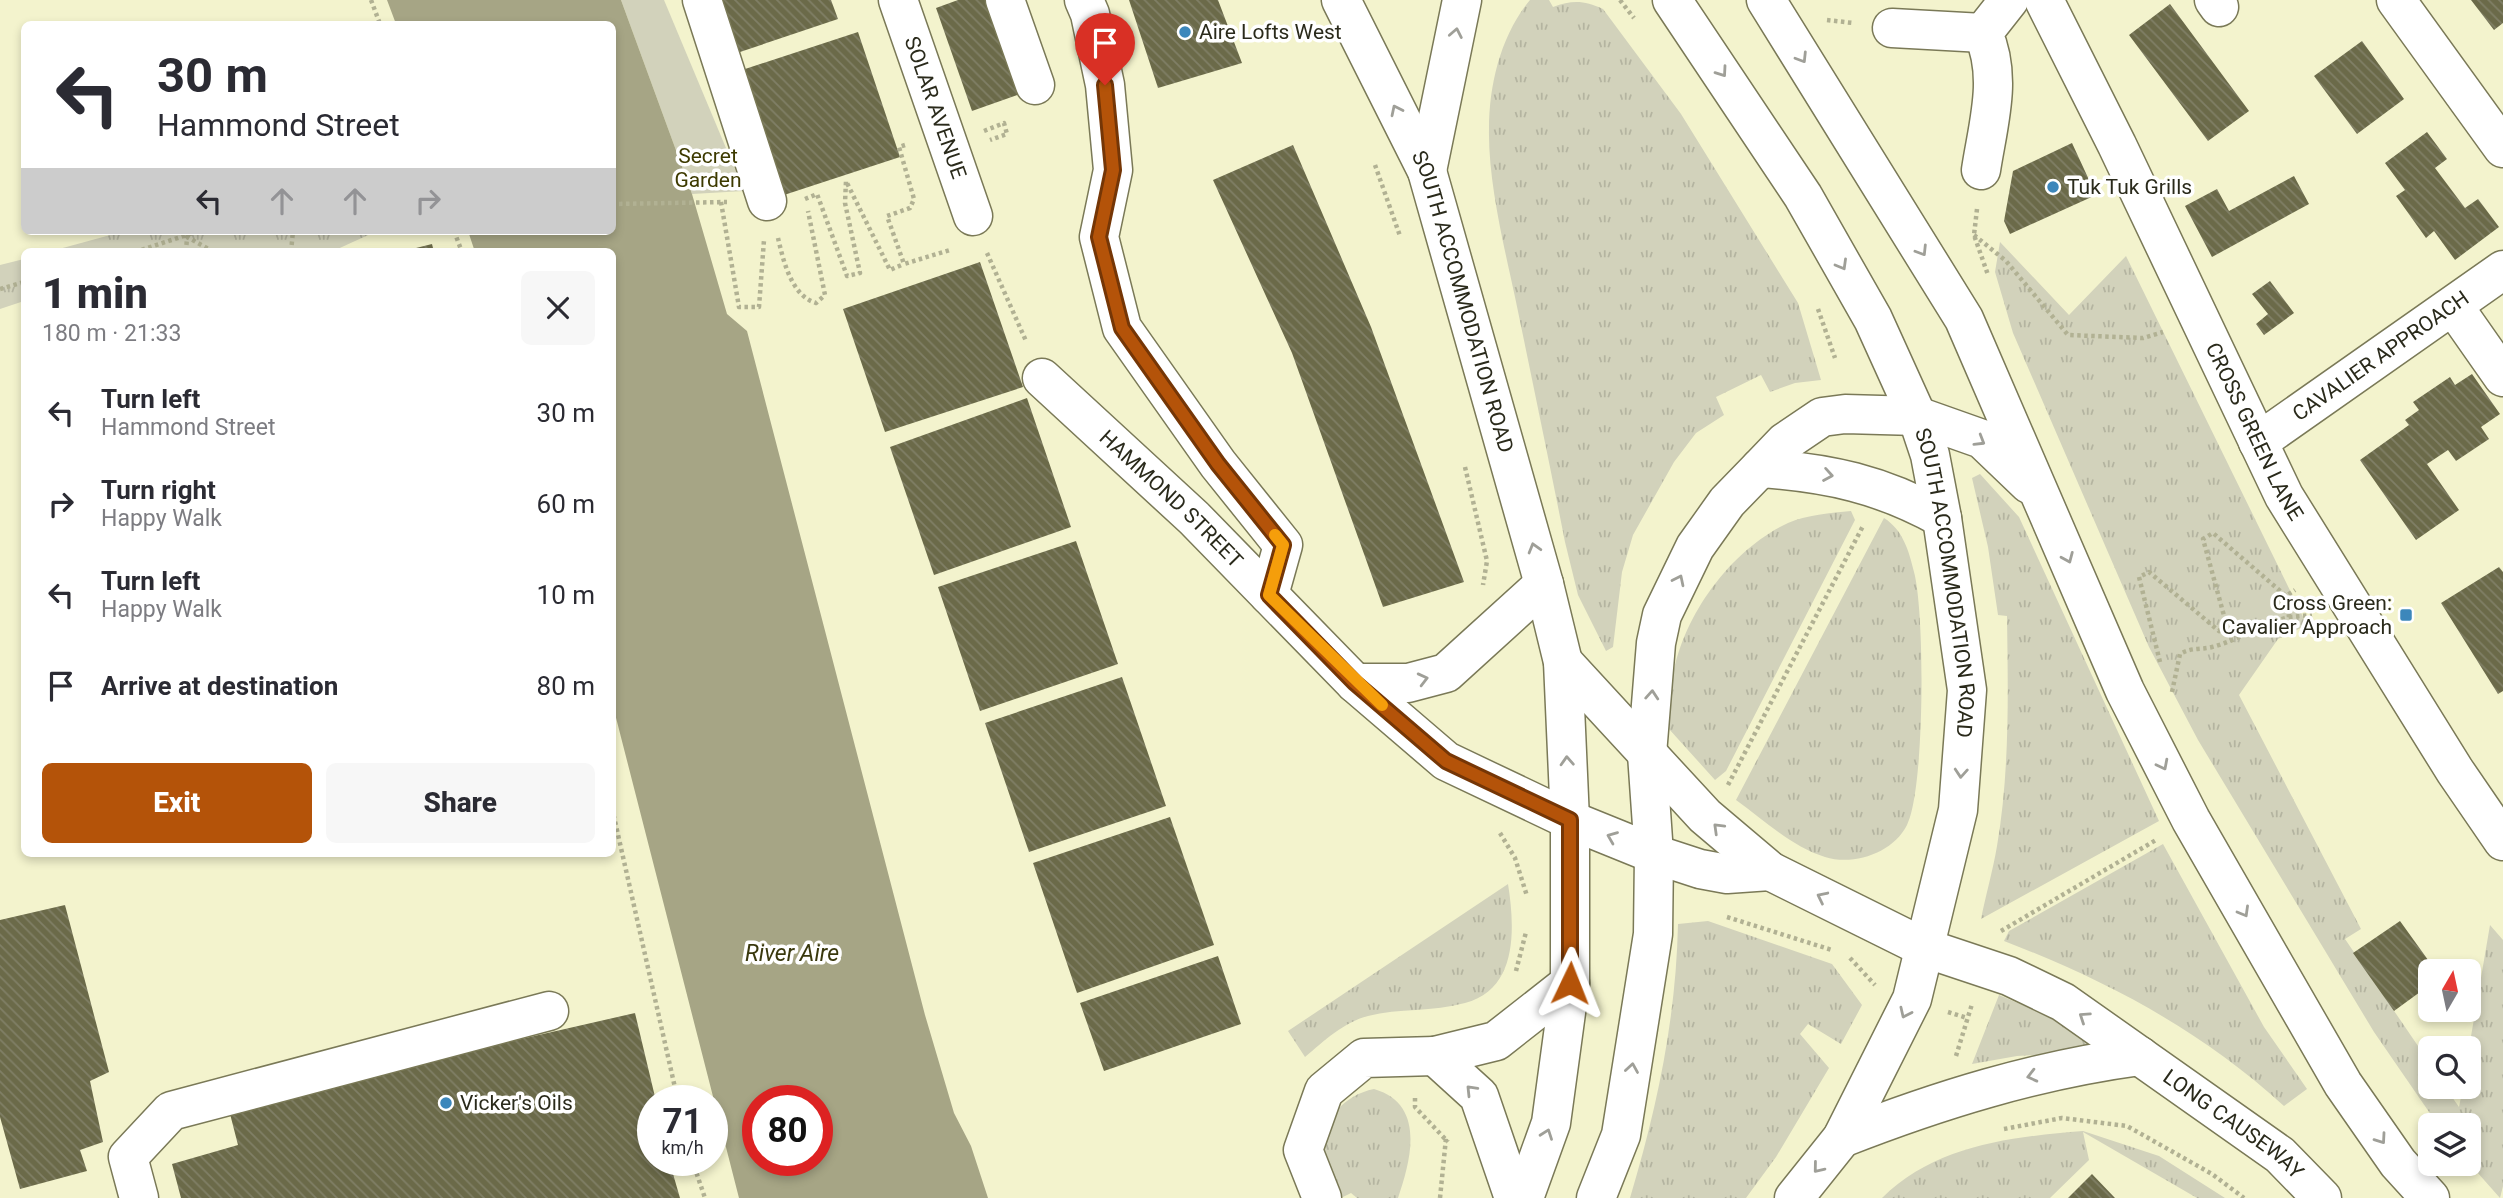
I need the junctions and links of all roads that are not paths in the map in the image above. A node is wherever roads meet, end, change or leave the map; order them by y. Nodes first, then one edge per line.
1 (702, 0) edge
2 (898, 0) edge
3 (1005, 0) edge
4 (1084, 0) edge
5 (1341, 0) edge
6 (1462, 0) edge
7 (1766, 0) edge
8 (2009, 0) edge
9 (2044, 0) edge
10 (2396, 0) edge
11 (1678, 5) edge
12 (1892, 28) road end
13 (1983, 33) junction
14 (1035, 85) dead end
15 (2503, 148) edge
16 (1981, 170) road end
17 (1427, 171) junction
18 (766, 195) road end
19 (977, 228) road end
20 (2503, 270) edge
21 (2454, 307) junction
22 (2503, 377) edge
23 (1042, 378) road end
24 (1917, 416) junction
25 (2258, 442) junction
26 (1760, 468) junction
27 (2041, 495) junction
28 (1942, 518) junction
29 (1545, 584) junction
30 (1269, 595) junction
31 (1563, 662) junction
32 (1355, 683) junction
33 (1647, 754) junction
34 (1570, 820) junction
35 (2503, 841) edge
36 (1654, 854) junction
37 (1770, 872) junction
38 (1925, 948) junction
39 (1571, 964) junction
40 (549, 1011) dead end
41 (1435, 1056) junction
42 (2140, 1056) junction
43 (1842, 1138) junction
44 (2427, 1194) edge
45 (139, 1198) edge
46 (1322, 1198) edge
47 (1514, 1198) edge
48 (1524, 1198) edge
49 (1596, 1198) edge
50 (1794, 1198) edge
51 (2322, 1198) edge

1 - 18 main road
2 - 19 main road, SOLAR AVENUE
3 - 14 main road
4 - 30 main road
17 -> 5 main road, SOUTH ACCOMMODATION ROAD
17 -> 6 main road
7 -> 27 main road
8 - 13 main road
9 - 25 main road, CROSS GREEN LANE
10 - 15 main road
11 -> 24 main road, SOUTH ACCOMMODATION ROAD
12 - 13 main road
13 - 16 main road
29 -> 17 main road, SOUTH ACCOMMODATION ROAD
20 - 21 main road, CAVALIER APPROACH
21 - 22 main road
21 - 25 main road, CAVALIER APPROACH
23 - 30 main road, HAMMOND STREET
24 - 26 main road
24 -> 27 main road
24 - 28 main road, SOUTH ACCOMMODATION ROAD
25 - 35 main road, CROSS GREEN LANE
26 -> 28 main road
33 -> 26 main road
27 -> 44 main road
28 -> 38 main road, SOUTH ACCOMMODATION ROAD
29 - 31 main road, SOUTH ACCOMMODATION ROAD
32 -> 29 main road
30 - 32 main road, HAMMOND STREET
31 - 33 main road
34 -> 31 main road, SOUTH ACCOMMODATION ROAD
32 - 34 main road, HAMMOND STREET
33 - 36 main road
37 -> 33 main road
36 -> 34 main road, HAMMOND STREET
34 - 39 main road, SOUTH ACCOMMODATION ROAD
36 - 37 main road, HAMMOND STREET
49 -> 36 main road
38 -> 37 main road, LONG CAUSEWAY
42 -> 38 main road, LONG CAUSEWAY
38 -> 43 main road, SOUTH ACCOMMODATION ROAD
39 - 41 main road
48 -> 39 main road, SOUTH ACCOMMODATION ROAD
40 - 45 main road
41 - 46 main road
47 -> 41 main road
42 -> 43 main road
42 - 51 main road, LONG CAUSEWAY
43 -> 50 main road, SOUTH ACCOMMODATION ROAD

